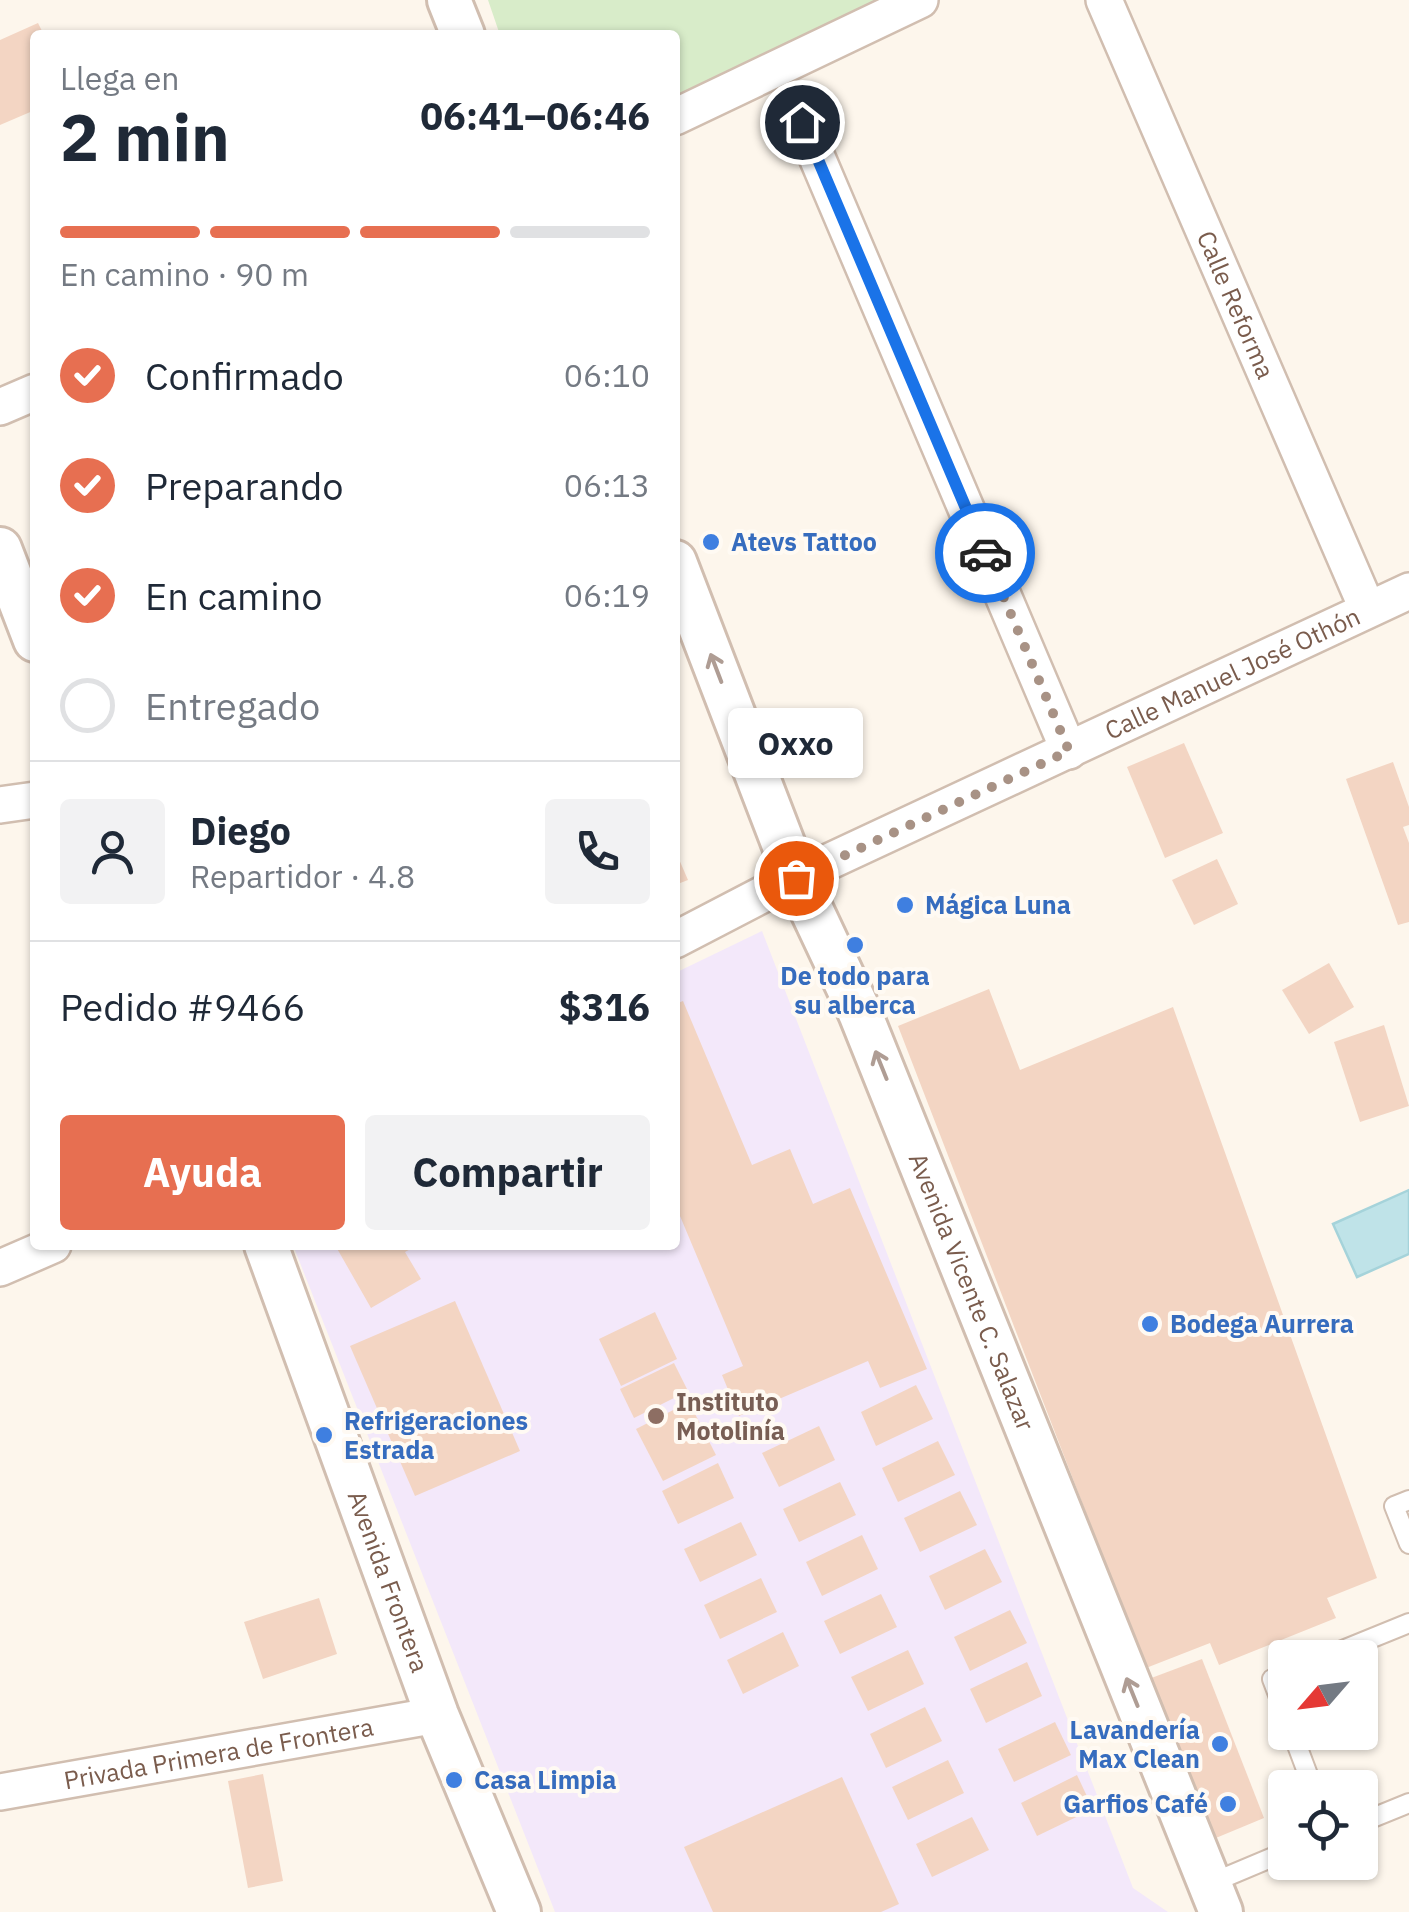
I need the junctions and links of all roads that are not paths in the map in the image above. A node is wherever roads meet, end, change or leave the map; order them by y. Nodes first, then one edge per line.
1 (448, 0) edge
2 (920, 0) edge
3 (1104, 0) edge
4 (461, 30) edge
5 (680, 115) edge
6 (802, 122) dead end
7 (30, 394) edge
8 (0, 407) edge
9 (0, 549) edge
10 (680, 575) edge
11 (1409, 591) edge
12 (1366, 608) junction
13 (30, 627) edge
14 (1069, 751) junction
15 (30, 801) edge
16 (0, 805) edge
17 (796, 878) junction
18 (680, 937) edge
19 (42, 1250) edge
20 (268, 1250) edge
21 (0, 1268) edge
22 (1409, 1500) edge
23 (1409, 1544) edge
24 (1409, 1622) edge
25 (1366, 1640) edge
26 (436, 1715) junction
27 (0, 1792) edge
28 (1409, 1802) edge
29 (1378, 1815) edge
30 (1268, 1863) edge
31 (1215, 1898) edge
32 (518, 1912) edge

1 - 4 street
2 - 5 street
3 - 12 street, Calle Reforma
6 - 14 street
7 - 8 street
9 - 13 street
17 -> 10 street, Avenida Vicente C. Salazar
11 - 12 street, Calle Manuel José Othón
12 - 14 street, Calle Manuel José Othón
14 - 17 street, Calle Manuel José Othón
15 - 16 street
17 - 18 street, Calle Manuel José Othón
31 -> 17 street, Avenida Vicente C. Salazar
19 - 21 street
20 - 26 street, Avenida Frontera
22 - 23 lane
24 - 25 lane
26 - 27 street, Privada Primera de Frontera
26 - 32 street, Avenida Frontera
28 - 29 lane
30 - 31 lane

